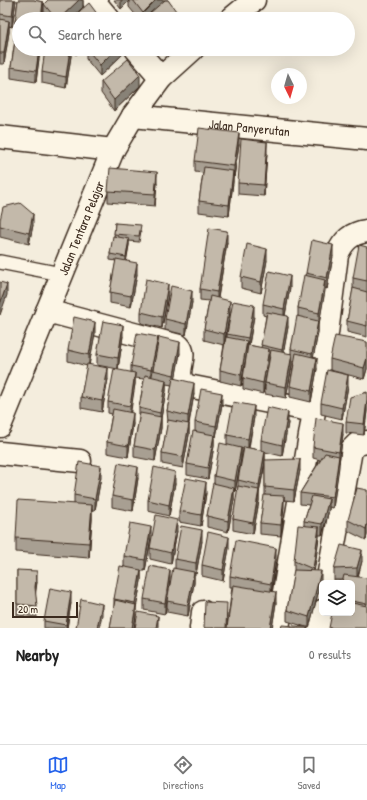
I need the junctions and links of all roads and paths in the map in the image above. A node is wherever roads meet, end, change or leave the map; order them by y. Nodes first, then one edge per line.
1 (93, 0) edge
2 (254, 0) edge
3 (104, 12) edge
4 (239, 12) edge
5 (142, 56) edge
6 (185, 56) edge
7 (161, 78) junction
8 (133, 116) junction
9 (0, 137) edge
10 (367, 139) edge
11 (113, 150) junction
12 (367, 232) edge
13 (0, 262) edge
14 (61, 274) junction
15 (47, 311) junction
16 (314, 410) junction
17 (0, 426) edge
18 (367, 442) edge
19 (0, 453) edge
20 (80, 460) dead end
21 (328, 580) edge
22 (321, 616) edge
23 (278, 628) edge
24 (319, 628) edge

1 - 3 street
2 - 4 street
5 - 7 street
6 - 7 street, Jalan Tentara Pelajar
7 - 8 street, Jalan Tentara Pelajar
8 - 10 street, Jalan Panyerutan
8 - 11 street, Jalan Tentara Pelajar
9 - 11 street
11 - 14 street, Jalan Tentara Pelajar
12 - 16 street
13 - 14 lane
14 - 15 street, Jalan Tentara Pelajar
15 - 16 street
15 - 17 street, Jalan Tentara Pelajar
16 - 23 street
18 - 21 street
19 - 20 street
22 - 24 street

